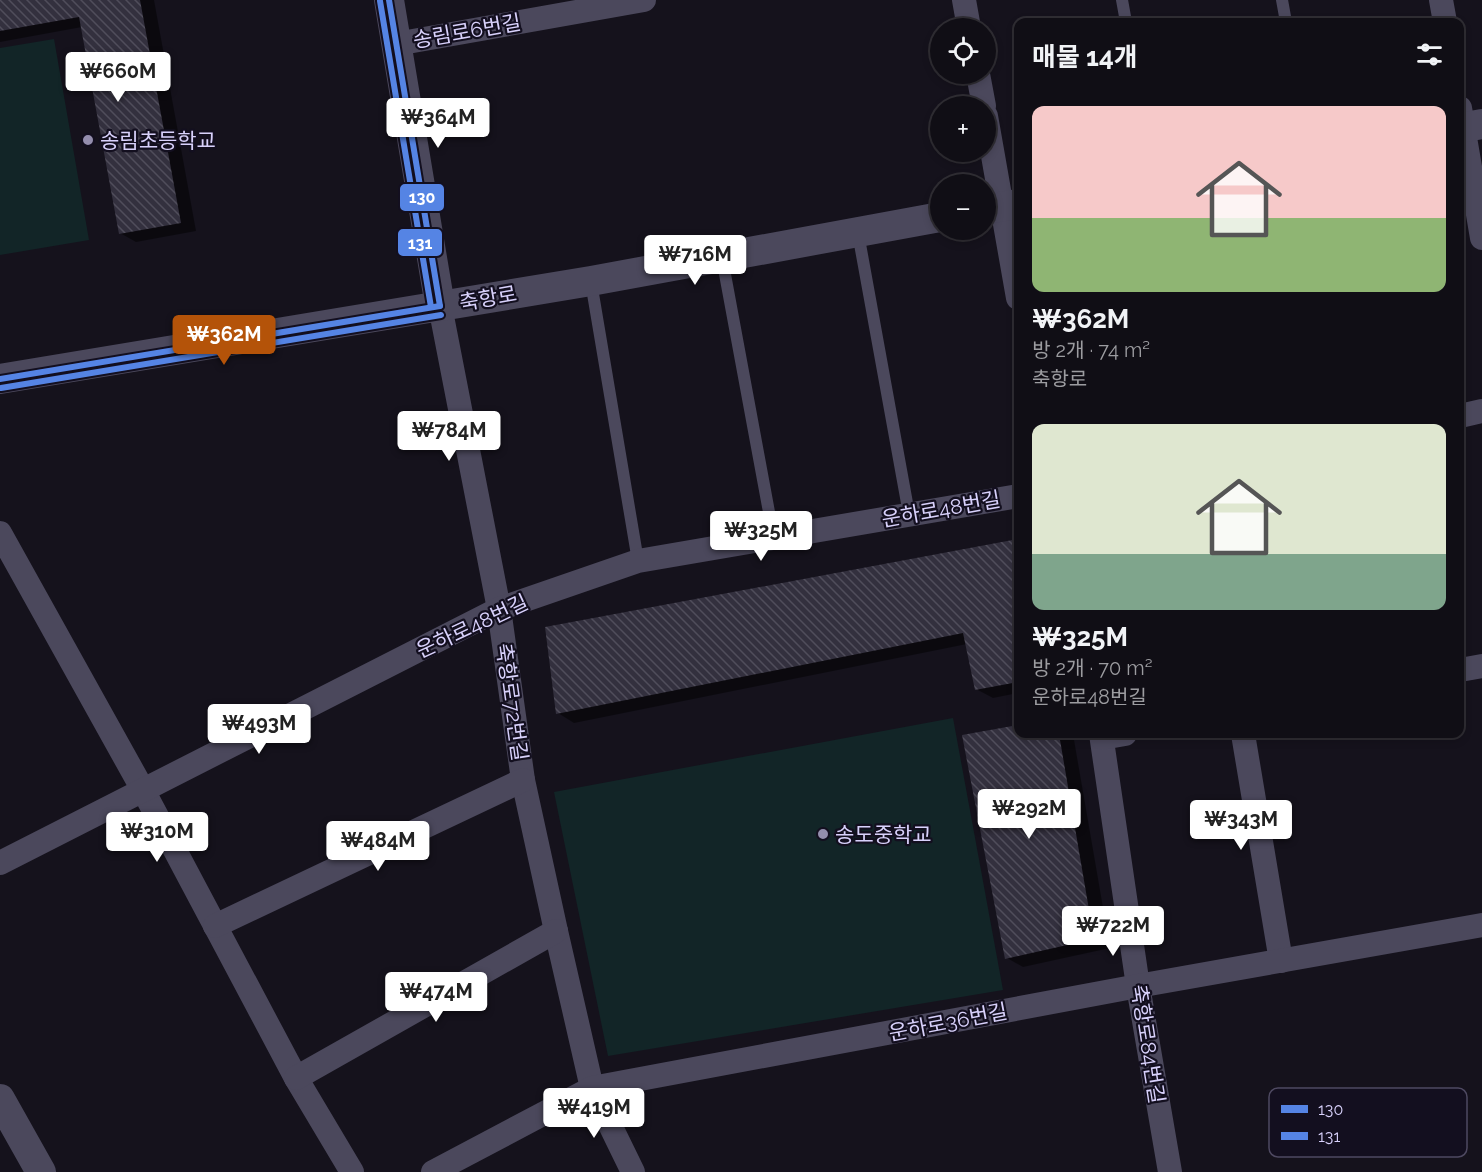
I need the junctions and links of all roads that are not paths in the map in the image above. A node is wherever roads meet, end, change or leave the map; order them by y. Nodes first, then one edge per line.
1 (389, 0) edge
2 (644, 0) edge
3 (964, 0) edge
4 (1122, 0) edge
5 (1282, 0) edge
6 (1441, 0) edge
7 (967, 18) edge
8 (1125, 18) edge
9 (1285, 18) edge
10 (1444, 18) edge
11 (396, 44) junction
12 (1466, 122) edge
13 (994, 162) edge
14 (1002, 207) edge
15 (930, 219) edge
16 (858, 232) junction
17 (1482, 238) edge
18 (722, 256) junction
19 (1014, 275) edge
20 (591, 281) junction
21 (440, 306) junction
22 (0, 379) edge
23 (1482, 411) edge
24 (1464, 415) edge
25 (1014, 497) edge
26 (909, 514) junction
27 (0, 532) edge
28 (774, 539) junction
29 (638, 561) junction
30 (498, 609) junction
31 (1482, 666) edge
32 (1464, 669) edge
33 (1101, 738) edge
34 (1244, 738) edge
35 (523, 780) junction
36 (143, 790) junction
37 (0, 863) edge
38 (1482, 925) edge
39 (214, 926) junction
40 (556, 931) junction
41 (1281, 961) junction
42 (1138, 986) junction
43 (296, 1078) junction
44 (592, 1088) junction
45 (0, 1099) edge
46 (40, 1172) edge
47 (352, 1172) edge
48 (433, 1172) edge
49 (633, 1172) edge
50 (1170, 1172) edge

1 - 11 street
2 - 11 street, 송림로6번길
3 - 7 street
4 - 8 lane
5 - 9 lane
6 - 10 street
11 - 21 street
12 - 17 street
13 - 14 street
14 - 19 street
15 - 16 street, 축항로
16 - 18 street, 축항로
16 - 26 lane
18 - 20 street, 축항로
18 - 28 lane
20 - 21 street, 축항로
20 - 29 lane
21 - 22 street, 축항로
21 - 30 street, 축항로72번길
23 - 24 street
25 - 26 street, 운하로48번길
26 - 28 street, 운하로48번길
27 - 36 street
28 - 29 street, 운하로48번길
29 - 30 street, 운하로48번길
30 - 35 street, 축항로72번길
30 - 36 street, 운하로48번길
31 - 32 street
33 - 42 street, 축항로84번길
34 - 41 street
35 - 39 street, 축항로72번길
35 - 40 street, 축항로72번길
36 - 37 street, 운하로48번길
36 - 39 street
38 - 41 street, 운하로36번길
39 - 43 street
40 - 43 street
40 - 44 street, 축항로72번길
41 - 42 street, 운하로36번길
42 - 44 street, 운하로36번길
42 - 50 street, 축항로84번길
43 - 47 street
44 - 48 street, 운하로36번길
44 - 49 street, 축항로72번길
45 - 46 street

